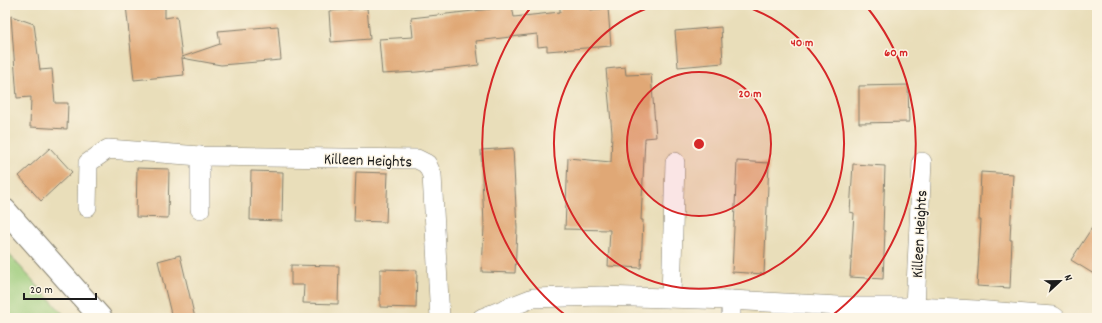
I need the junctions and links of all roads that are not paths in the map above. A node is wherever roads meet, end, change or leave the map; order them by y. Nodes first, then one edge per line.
1 (200, 156) junction
2 (675, 162) dead end
3 (922, 162) dead end
4 (87, 207) dead end
5 (200, 209) dead end
6 (5, 210) edge
7 (671, 297) junction
8 (915, 307) junction
9 (731, 309) edge
10 (976, 314) edge
11 (487, 317) edge
12 (101, 318) edge
13 (440, 318) edge
14 (1056, 318) edge

1 - 4 street, Killeen Heights
1 - 5 street
1 - 13 street, Killeen Heights
2 - 7 street
3 - 8 street, Killeen Heights
6 - 12 street
7 - 9 street
7 - 11 street
8 - 9 street
8 - 10 street
10 - 14 street

